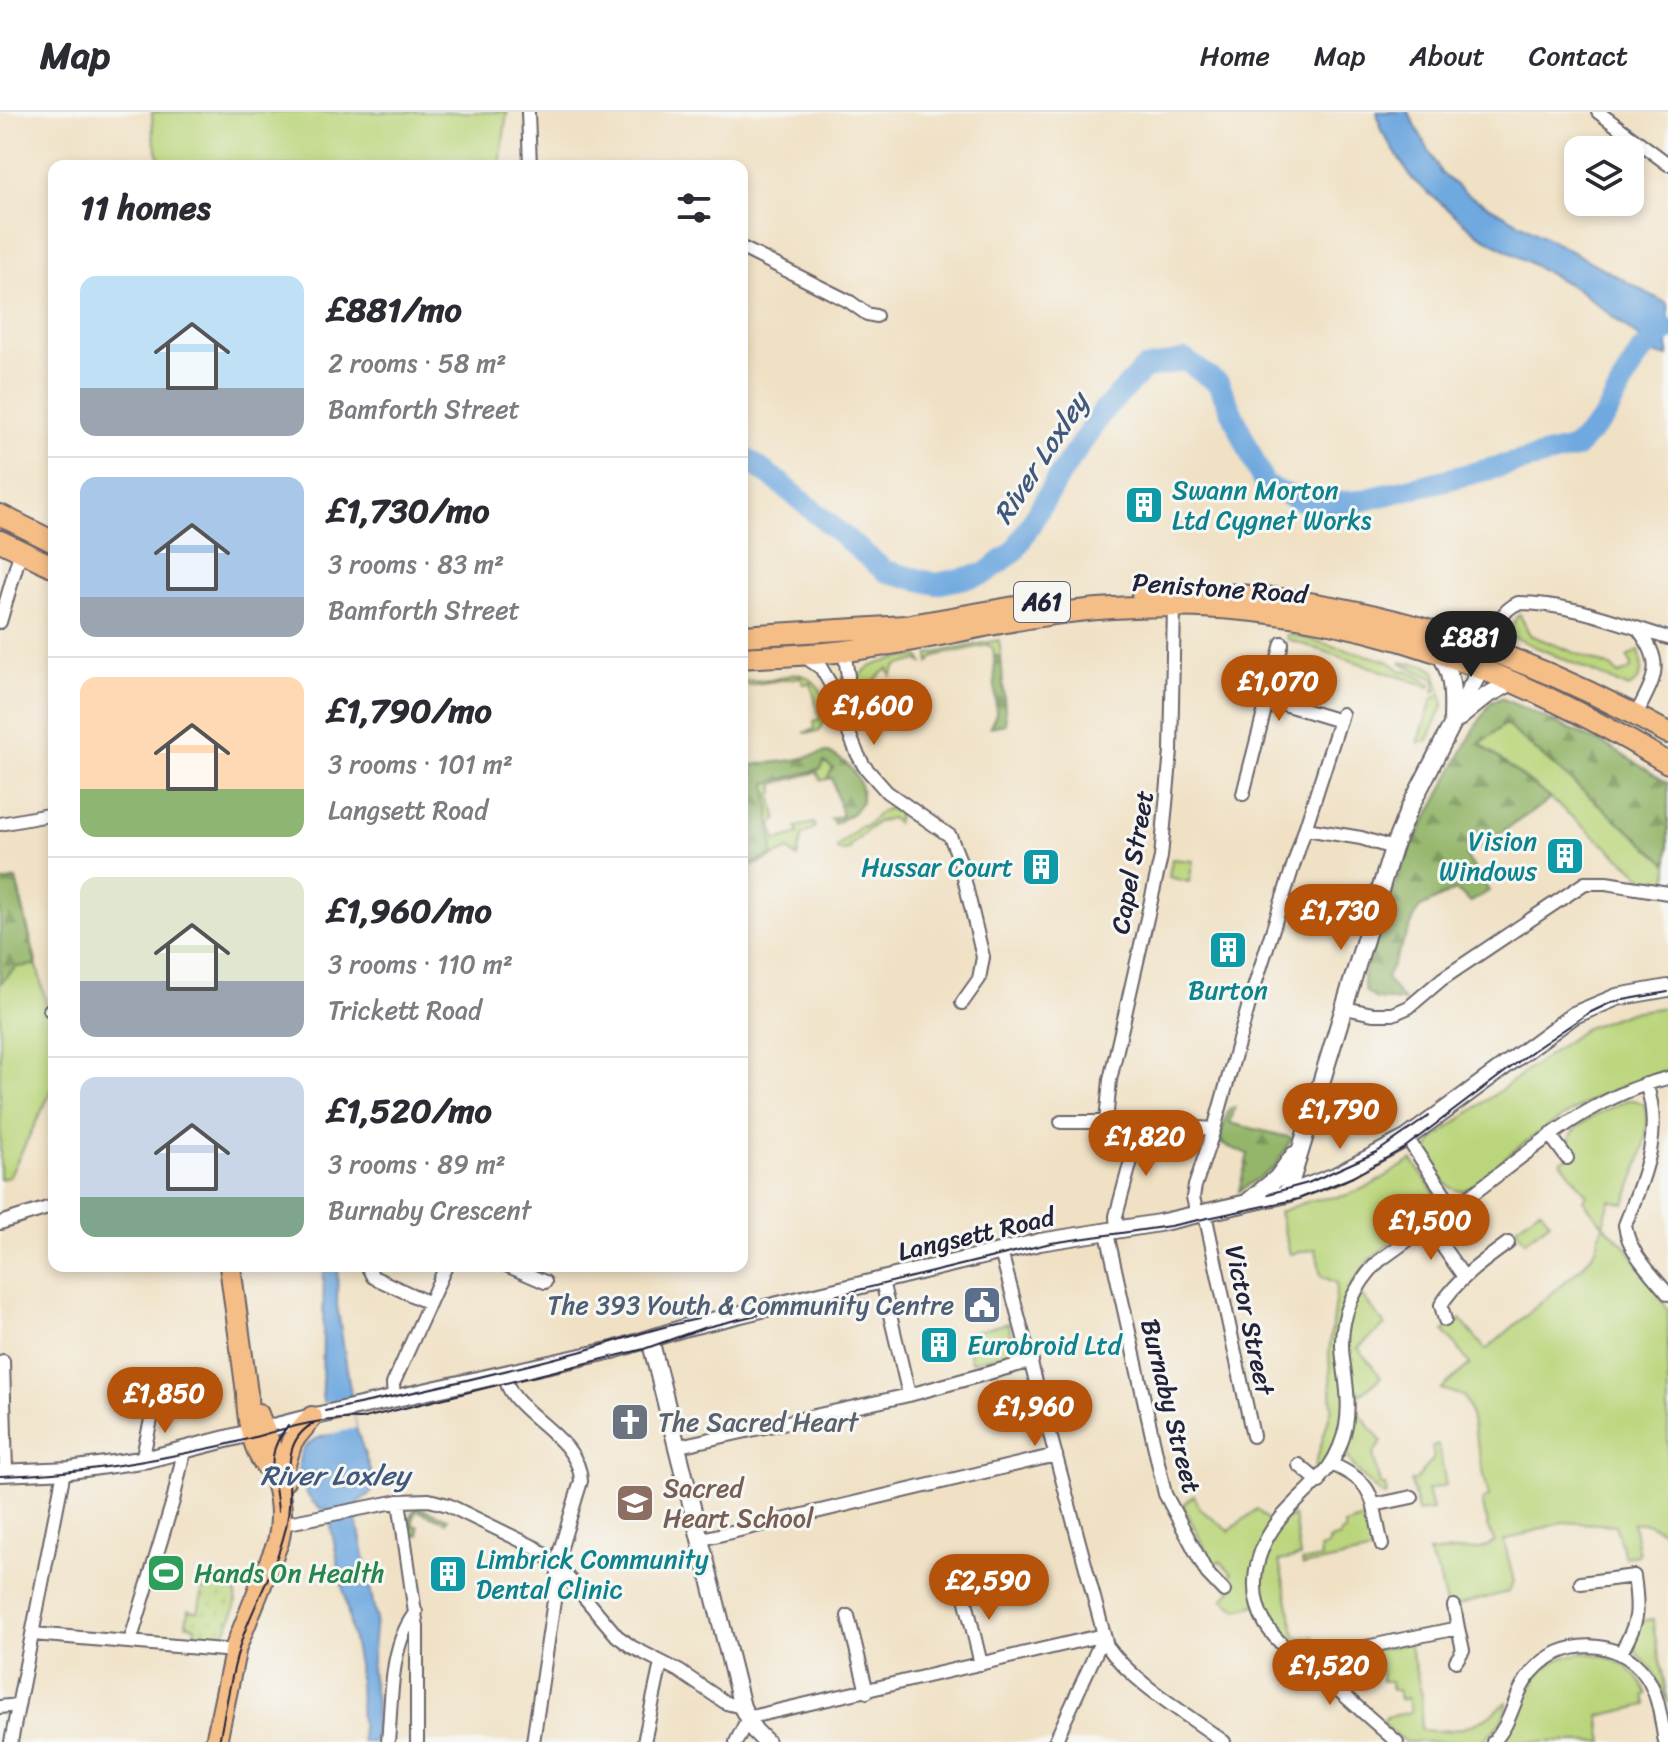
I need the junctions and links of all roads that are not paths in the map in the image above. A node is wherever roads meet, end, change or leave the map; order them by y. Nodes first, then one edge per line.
1 (528, 112) edge
2 (1598, 112) edge
3 (530, 160) edge
4 (1668, 164) edge
5 (748, 251) edge
6 (876, 316) dead end
7 (0, 515) edge
8 (48, 539) edge
9 (0, 541) edge
10 (21, 550) junction
11 (48, 564) edge
12 (1174, 607) junction
13 (0, 622) edge
14 (1638, 629) junction
15 (748, 637) edge
16 (1668, 638) edge
17 (1490, 640) junction
18 (1282, 643) dead end
19 (799, 644) junction
20 (1437, 650) junction
21 (844, 651) junction
22 (748, 657) edge
23 (1668, 659) edge
24 (1655, 666) junction
25 (1481, 668) junction
26 (1514, 681) junction
27 (1267, 699) junction
28 (842, 704) junction
29 (1636, 715) junction
30 (1452, 724) junction
31 (1609, 727) junction
32 (1668, 733) edge
33 (1668, 763) edge
34 (1243, 794) dead end
35 (48, 815) edge
36 (0, 824) edge
37 (1306, 829) junction
38 (1393, 848) junction
39 (1668, 893) edge
40 (1668, 988) edge
41 (962, 1003) dead end
42 (1345, 1008) junction
43 (1668, 1078) edge
44 (1646, 1084) junction
45 (1061, 1122) dead end
46 (1106, 1122) junction
47 (1141, 1124) junction
48 (1214, 1129) junction
49 (1550, 1135) junction
50 (1407, 1138) junction
51 (1303, 1139) junction
52 (1567, 1158) dead end
53 (1287, 1194) junction
54 (1244, 1205) junction
55 (48, 1208) edge
56 (1454, 1208) junction
57 (1201, 1214) junction
58 (0, 1223) edge
59 (1428, 1226) junction
60 (1112, 1232) junction
61 (1508, 1243) dead end
62 (1001, 1252) junction
63 (231, 1272) edge
64 (370, 1272) edge
65 (443, 1272) edge
66 (522, 1272) edge
67 (1464, 1277) junction
68 (882, 1281) junction
69 (545, 1282) dead end
70 (1666, 1290) edge
71 (429, 1303) junction
72 (1445, 1320) dead end
73 (650, 1339) junction
74 (3, 1361) dead end
75 (1032, 1361) junction
76 (506, 1373) junction
77 (909, 1395) junction
78 (179, 1398) dead end
79 (394, 1400) junction
80 (316, 1416) junction
81 (290, 1423) joint
82 (1253, 1436) dead end
83 (263, 1437) junction
84 (679, 1446) junction
85 (184, 1451) junction
86 (1056, 1455) junction
87 (142, 1460) junction
88 (1331, 1464) junction
89 (1299, 1465) dead end
90 (64, 1471) junction
91 (3, 1473) edge
92 (278, 1473) junction
93 (1319, 1482) junction
94 (1412, 1497) dead end
95 (399, 1501) junction
96 (1374, 1505) junction
97 (282, 1515) junction
98 (702, 1539) junction
99 (1382, 1545) dead end
100 (558, 1566) junction
101 (1223, 1571) dead end
102 (1213, 1581) junction
103 (1581, 1583) dead end
104 (963, 1589) dead end
105 (1224, 1591) dead end
106 (1454, 1606) dead end
107 (416, 1612) junction
108 (848, 1616) dead end
109 (1458, 1628) junction
110 (33, 1634) junction
111 (1104, 1635) junction
112 (130, 1642) junction
113 (235, 1651) junction
114 (1620, 1654) junction
115 (1456, 1661) dead end
116 (661, 1663) junction
117 (981, 1664) junction
118 (1328, 1681) junction
119 (867, 1692) junction
120 (18, 1705) junction
121 (0, 1707) edge
122 (745, 1714) junction
123 (1222, 1741) edge
124 (11, 1742) edge
125 (216, 1742) edge
126 (388, 1742) edge
127 (417, 1742) edge
128 (533, 1742) edge
129 (644, 1742) edge
130 (736, 1742) edge
131 (766, 1742) edge
132 (1055, 1742) edge
133 (1397, 1742) edge
134 (1493, 1742) edge
135 (1665, 1742) edge

1 - 3 street
2 - 4 street
5 - 6 street
7 - 8 main road
9 - 10 main road
10 - 11 main road
10 - 13 street
12 - 20 main road, Penistone Road / A61
12 - 21 main road, Penistone Road / A61
12 - 46 street, Capel Street
14 - 16 street
14 - 17 street
14 - 24 street
15 - 19 main road, Penistone Road / A61
17 - 19 main road, Penistone Road / A61
17 - 25 main road
17 - 29 main road, Penistone Road / A61
18 - 27 street
19 - 21 main road
19 - 22 main road, Penistone Road / A61
19 - 28 street
20 - 25 main road, Penistone Road / A61
20 - 30 street
21 - 28 street
23 - 24 street
24 - 29 street
25 - 26 main road, Penistone Road / A61
25 - 30 street
26 - 30 street
26 - 31 main road, Penistone Road / A61
27 - 34 street
27 - 37 street, Victor Street
28 - 41 street
29 - 31 main road
29 - 32 main road, Penistone Road / A61
30 - 38 street
31 - 33 main road, Penistone Road / A61
35 - 36 street
37 - 38 street
37 - 48 street, Victor Street
38 - 42 street
39 - 42 street
40 - 50 street, Langsett Road
42 - 51 street
43 - 44 street
44 - 49 street
44 - 70 street
45 - 46 street
46 - 47 street
47 - 48 street
47 - 60 street
48 - 57 street, Victor Street
49 - 52 street
49 - 56 street
50 - 53 street, Langsett Road
50 - 56 street
51 - 53 street
51 - 54 street
53 - 54 street, Langsett Road
54 - 57 street, Langsett Road
55 - 58 street
56 - 59 street
57 - 60 street, Langsett Road
57 - 82 street, Victor Street
59 - 67 street
59 - 88 street
60 - 62 street, Langsett Road
60 - 102 street, Burnaby Street
61 - 67 street
62 - 68 street, Langsett Road
62 - 75 street
63 - 83 main road
64 - 71 street
65 - 71 street
66 - 69 street
67 - 72 street
68 - 73 street, Langsett Road
68 - 77 street
71 - 79 street
73 - 76 street, Langsett Road
73 - 84 street
74 - 91 street
75 - 77 street
75 - 86 street
76 - 79 street, Langsett Road
76 - 100 street
77 - 84 street
78 - 87 street
79 - 80 street, Langsett Road
80 - 81 street, Langsett Road
80 - 92 main road
81 - 83 main road
83 - 85 street
83 - 92 main road
84 - 98 street
85 - 87 street
85 - 112 street
86 - 98 street
86 - 111 street
87 - 90 street
88 - 93 street
88 - 96 street
89 - 93 street
90 - 91 street
90 - 110 street
92 - 97 main road
93 - 118 street
94 - 96 street
95 - 97 street
95 - 100 street
95 - 107 street
96 - 99 street
97 - 113 main road
98 - 122 street
100 - 116 street
100 - 128 street
101 - 102 street
102 - 105 street, Burnaby Street
103 - 114 street
104 - 117 street
106 - 109 street
107 - 126 street
107 - 127 street
108 - 119 street
109 - 115 street
109 - 118 street
110 - 112 street
110 - 120 street
111 - 117 street
111 - 123 street
111 - 132 street
112 - 113 street
113 - 125 main road
114 - 134 street
114 - 135 street
116 - 122 street
116 - 129 street
117 - 119 street
118 - 133 street
119 - 122 street
120 - 121 street
120 - 124 street
122 - 130 street
122 - 131 street

